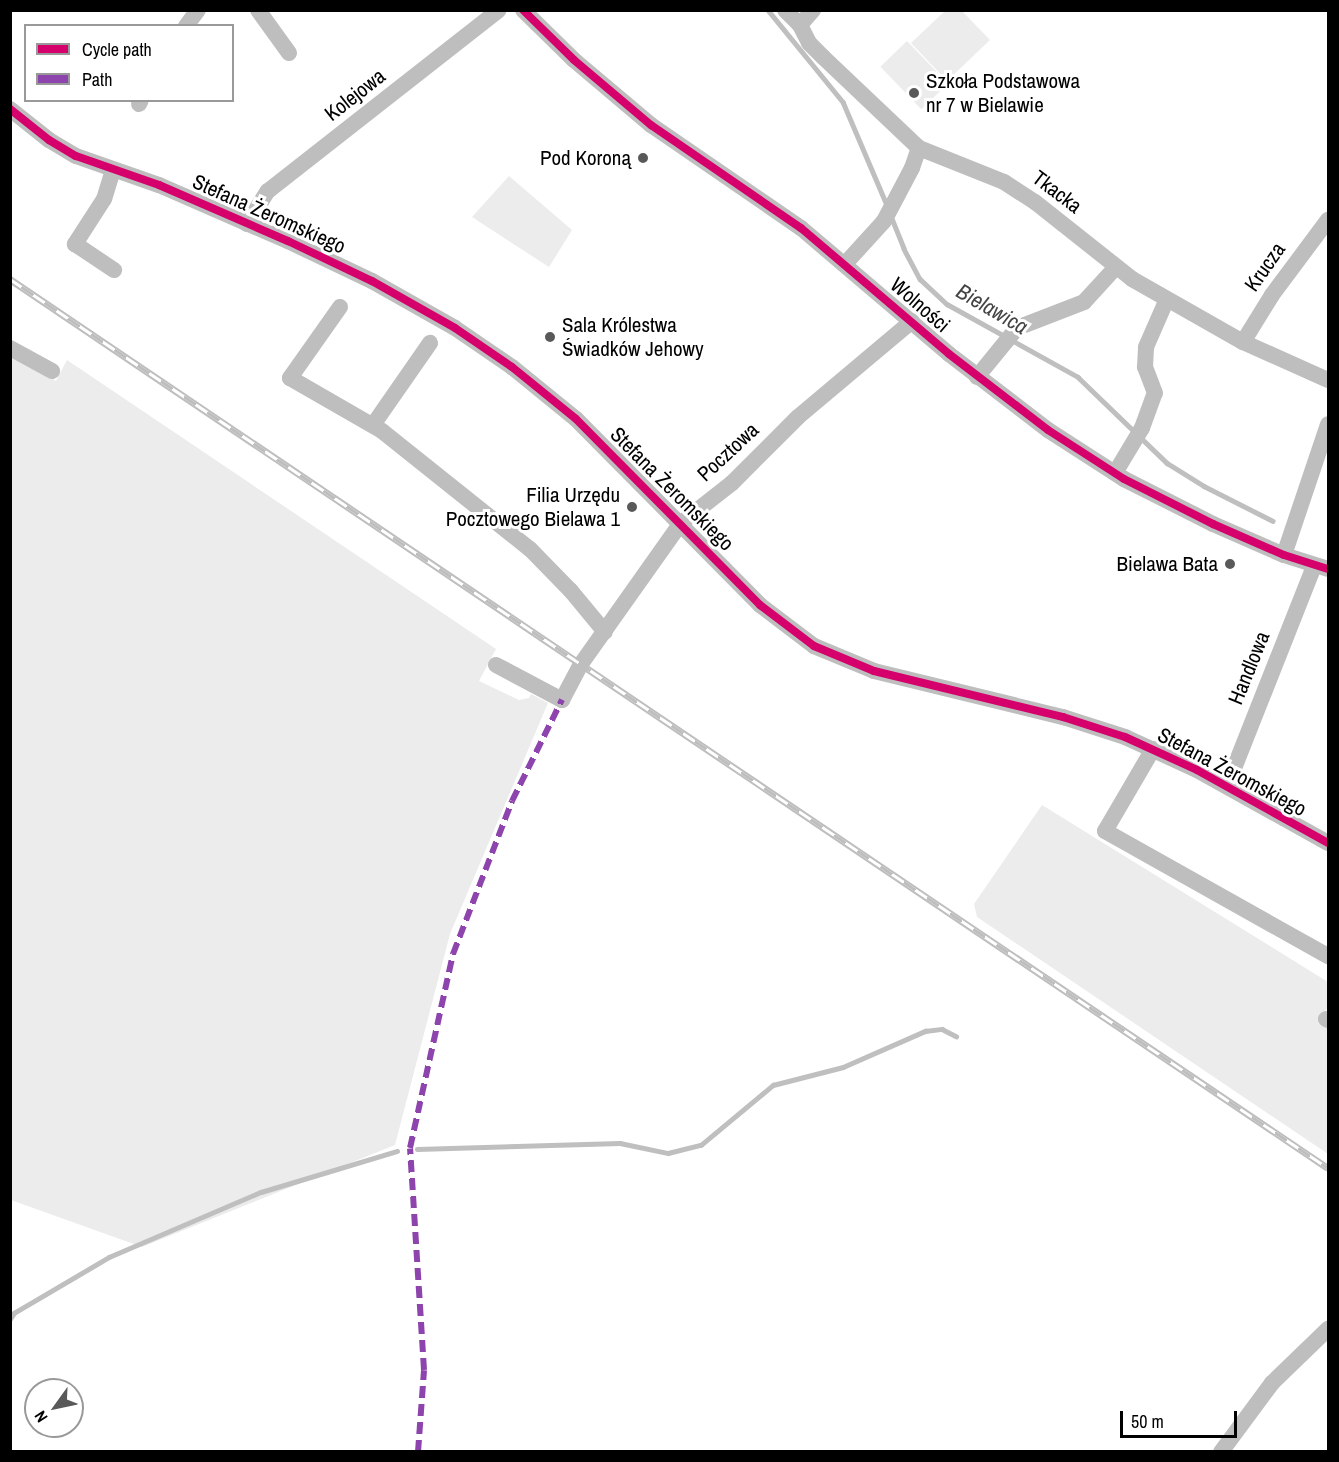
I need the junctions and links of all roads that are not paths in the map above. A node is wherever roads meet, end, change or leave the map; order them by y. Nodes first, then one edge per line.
1 (198, 10) edge
2 (258, 10) edge
3 (499, 10) edge
4 (523, 10) edge
5 (785, 10) edge
6 (813, 10) edge
7 (188, 24) edge
8 (800, 25) junction
9 (289, 53) dead end
10 (10, 109) edge
11 (919, 148) junction
12 (113, 170) junction
13 (1329, 220) edge
14 (248, 224) junction
15 (845, 264) junction
16 (1116, 267) junction
17 (114, 270) dead end
18 (1167, 299) junction
19 (340, 307) dead end
20 (912, 321) junction
21 (1242, 342) junction
22 (430, 344) dead end
23 (10, 348) edge
24 (52, 371) dead end
25 (977, 377) junction
26 (1329, 380) edge
27 (1329, 424) edge
28 (373, 425) junction
29 (1115, 473) junction
30 (681, 523) junction
31 (1284, 555) junction
32 (1321, 568) edge
33 (605, 632) junction
34 (496, 665) dead end
35 (1153, 749) junction
36 (1227, 786) junction
37 (1329, 843) edge
38 (1329, 956) edge
39 (1329, 1329) edge
40 (1221, 1452) edge

1 - 7 street
2 - 9 street
3 - 14 street, Kolejowa
4 - 15 street, Wolności
5 - 8 street, Tkacka
6 - 8 street
8 - 11 street, Tkacka
10 - 12 street, Stefana Żeromskiego
11 - 15 street
11 - 16 street, Tkacka
12 - 14 street, Stefana Żeromskiego
12 - 17 street
13 - 21 street, Krucza
14 - 30 street, Stefana Żeromskiego
15 - 20 street, Wolności
16 - 18 street, Tkacka
16 - 25 street
18 - 21 street, Tkacka
18 - 29 street
19 - 28 street
20 - 25 street, Wolności
20 - 30 street, Pocztowa
21 - 26 street, Tkacka
22 - 28 street
23 - 24 street
25 - 29 street, Wolności
27 - 31 street
28 - 33 street
29 - 31 street, Wolności
30 - 33 street, Pocztowa
30 - 35 street, Stefana Żeromskiego
31 - 32 street, Wolności
32 - 36 street, Handlowa
33 - 34 street, Pocztowa
35 - 36 street, Stefana Żeromskiego
35 - 38 street
36 - 37 street, Stefana Żeromskiego
39 - 40 street

